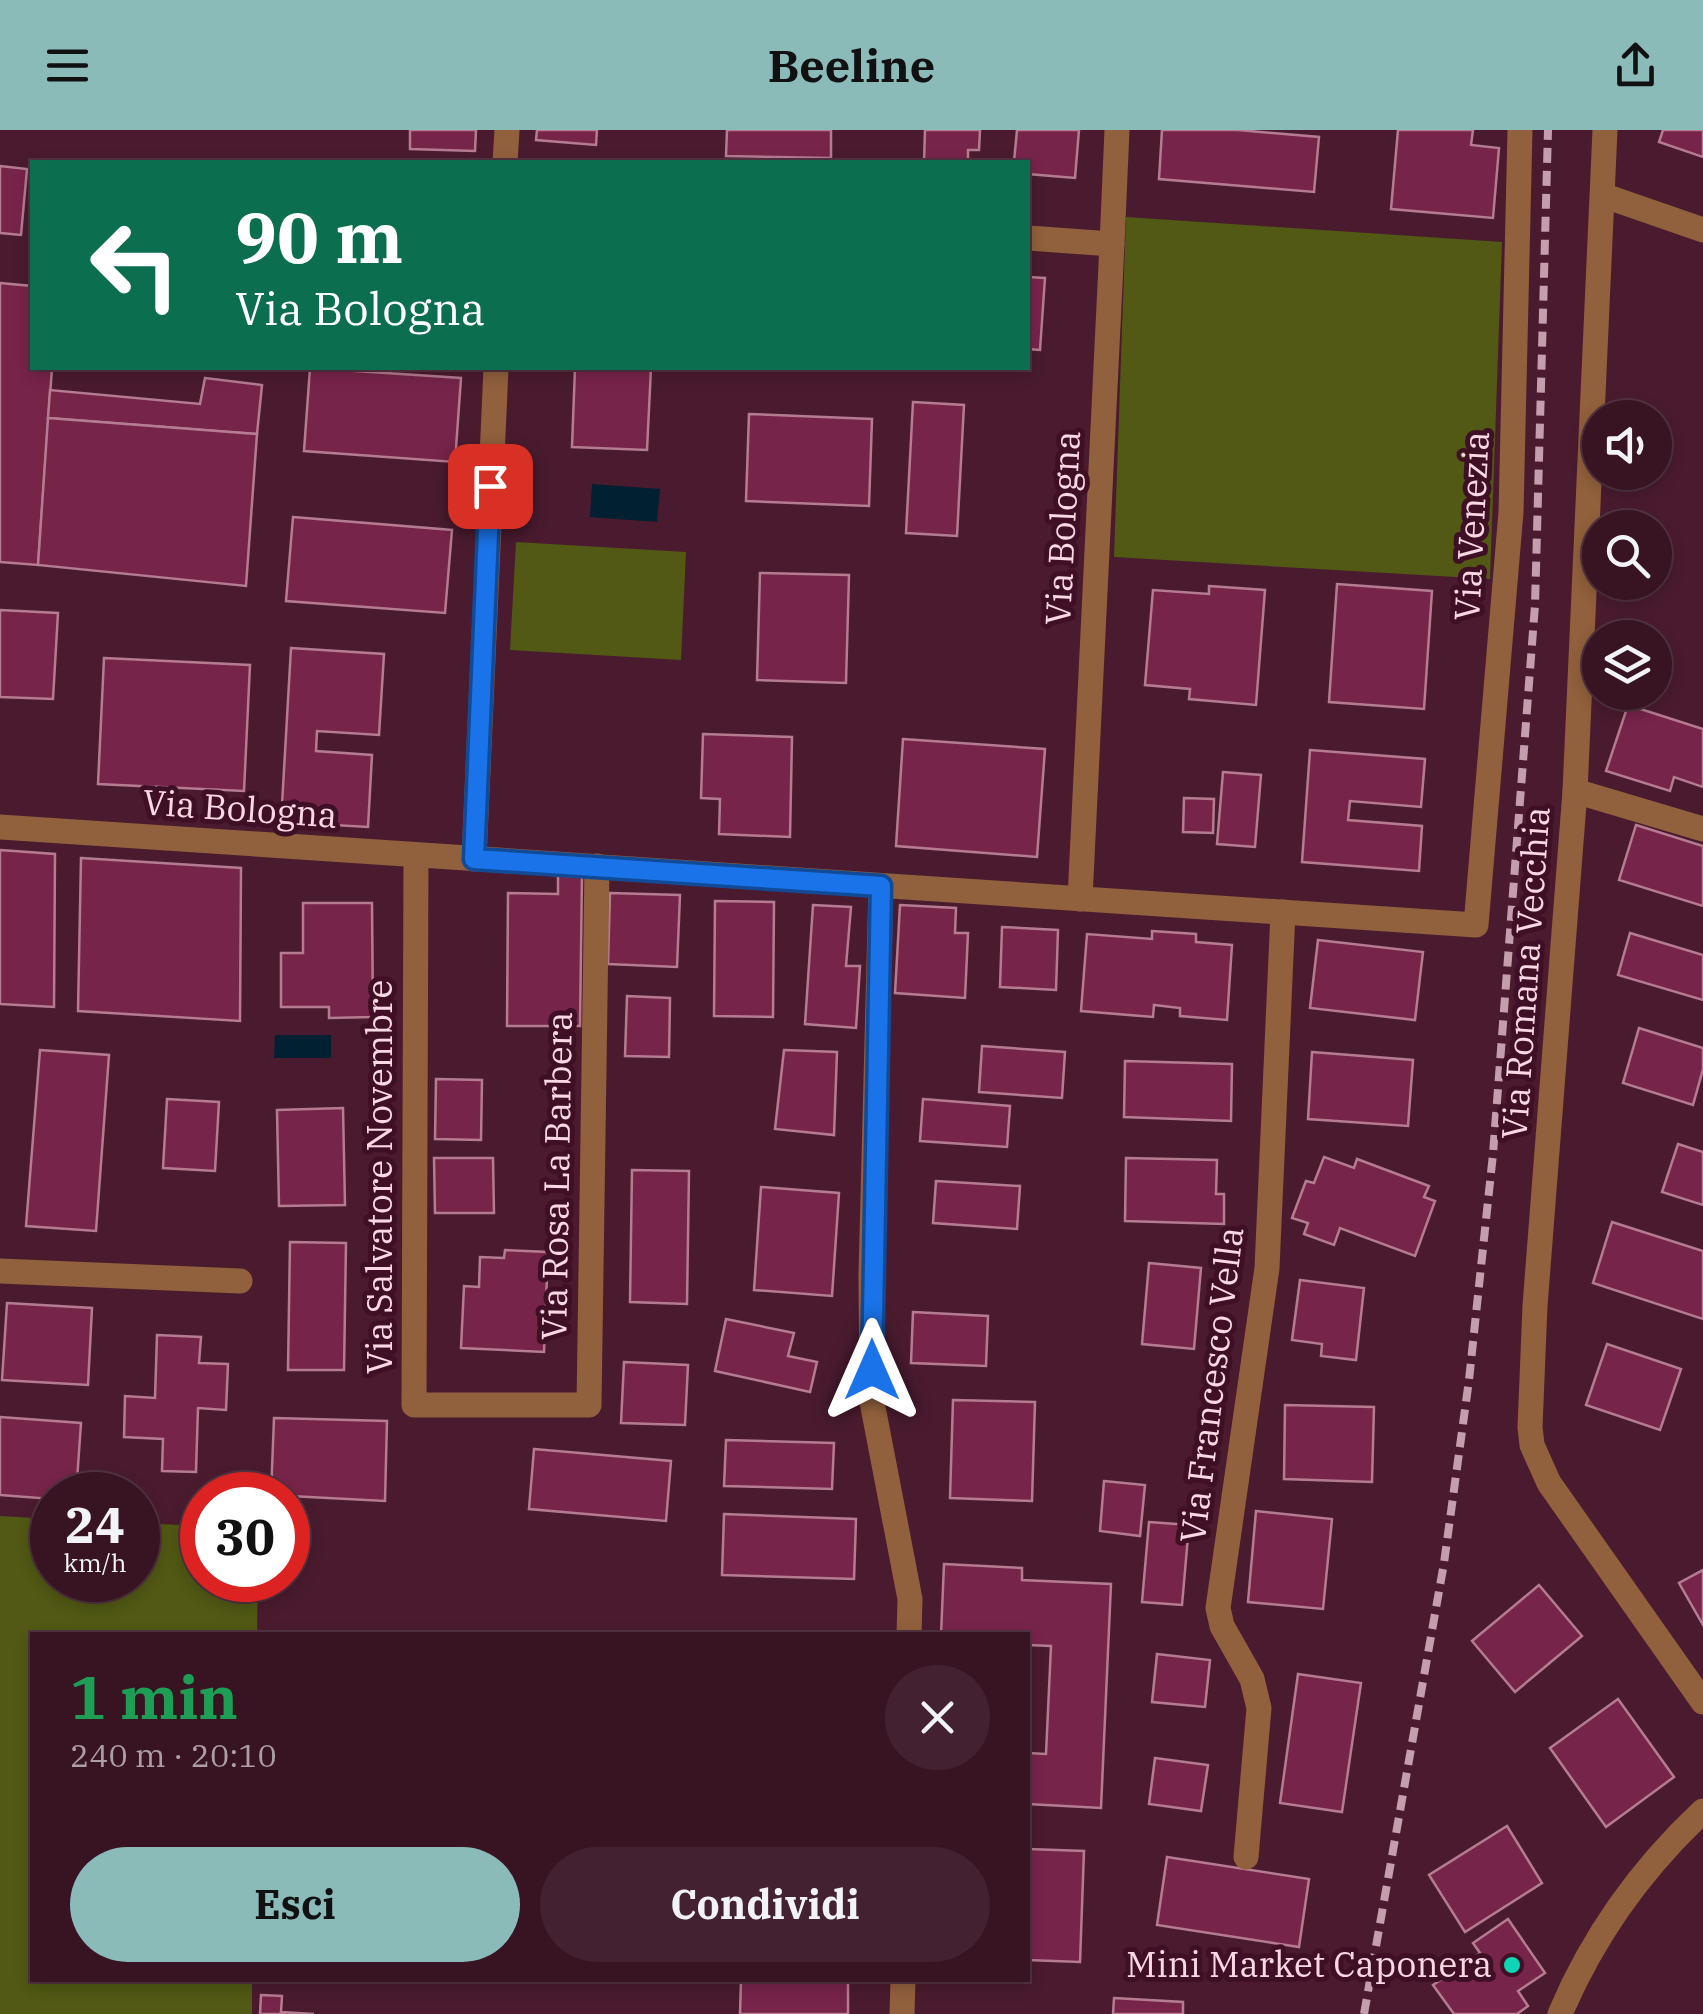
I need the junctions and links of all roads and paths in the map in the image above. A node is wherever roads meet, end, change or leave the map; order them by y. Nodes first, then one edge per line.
1 (507, 130) edge
2 (1117, 130) edge
3 (1520, 130) edge
4 (1606, 130) edge
5 (505, 160) edge
6 (1605, 196) junction
7 (1703, 230) edge
8 (1030, 238) edge
9 (1112, 244) junction
10 (496, 370) edge
11 (1575, 791) junction
12 (0, 826) edge
13 (1703, 829) edge
14 (416, 856) junction
15 (474, 859) junction
16 (597, 866) junction
17 (881, 886) junction
18 (1080, 898) junction
19 (1284, 912) junction
20 (1476, 924) joint
21 (0, 1271) edge
22 (240, 1282) dead end
23 (508, 1406) joint
24 (909, 1632) edge
25 (1703, 1702) edge
26 (1703, 1812) edge
27 (1246, 1857) dead end
28 (903, 1982) edge
29 (902, 2014) edge
30 (1560, 2014) edge

1 - 5 street
2 - 9 street
3 - 20 street, Via Venezia
4 - 6 street, Via Romana Vecchia
6 - 7 street
6 - 11 street, Via Romana Vecchia
8 - 9 street
9 - 18 street, Via Bologna
10 - 15 street
11 - 13 street
11 - 25 street, Via Romana Vecchia
12 - 14 street, Via Bologna
14 - 15 street, Via Bologna
14 - 23 street, Via Salvatore Novembre
15 - 16 street, Via Bologna
16 - 17 street, Via Bologna
16 - 23 street, Via Rosa La Barbera
17 - 18 street, Via Bologna
17 - 24 street
18 - 19 street, Via Bologna
19 - 20 street, Via Bologna
19 - 27 street, Via Francesco Vella
21 - 22 street
26 - 30 street
28 - 29 street

